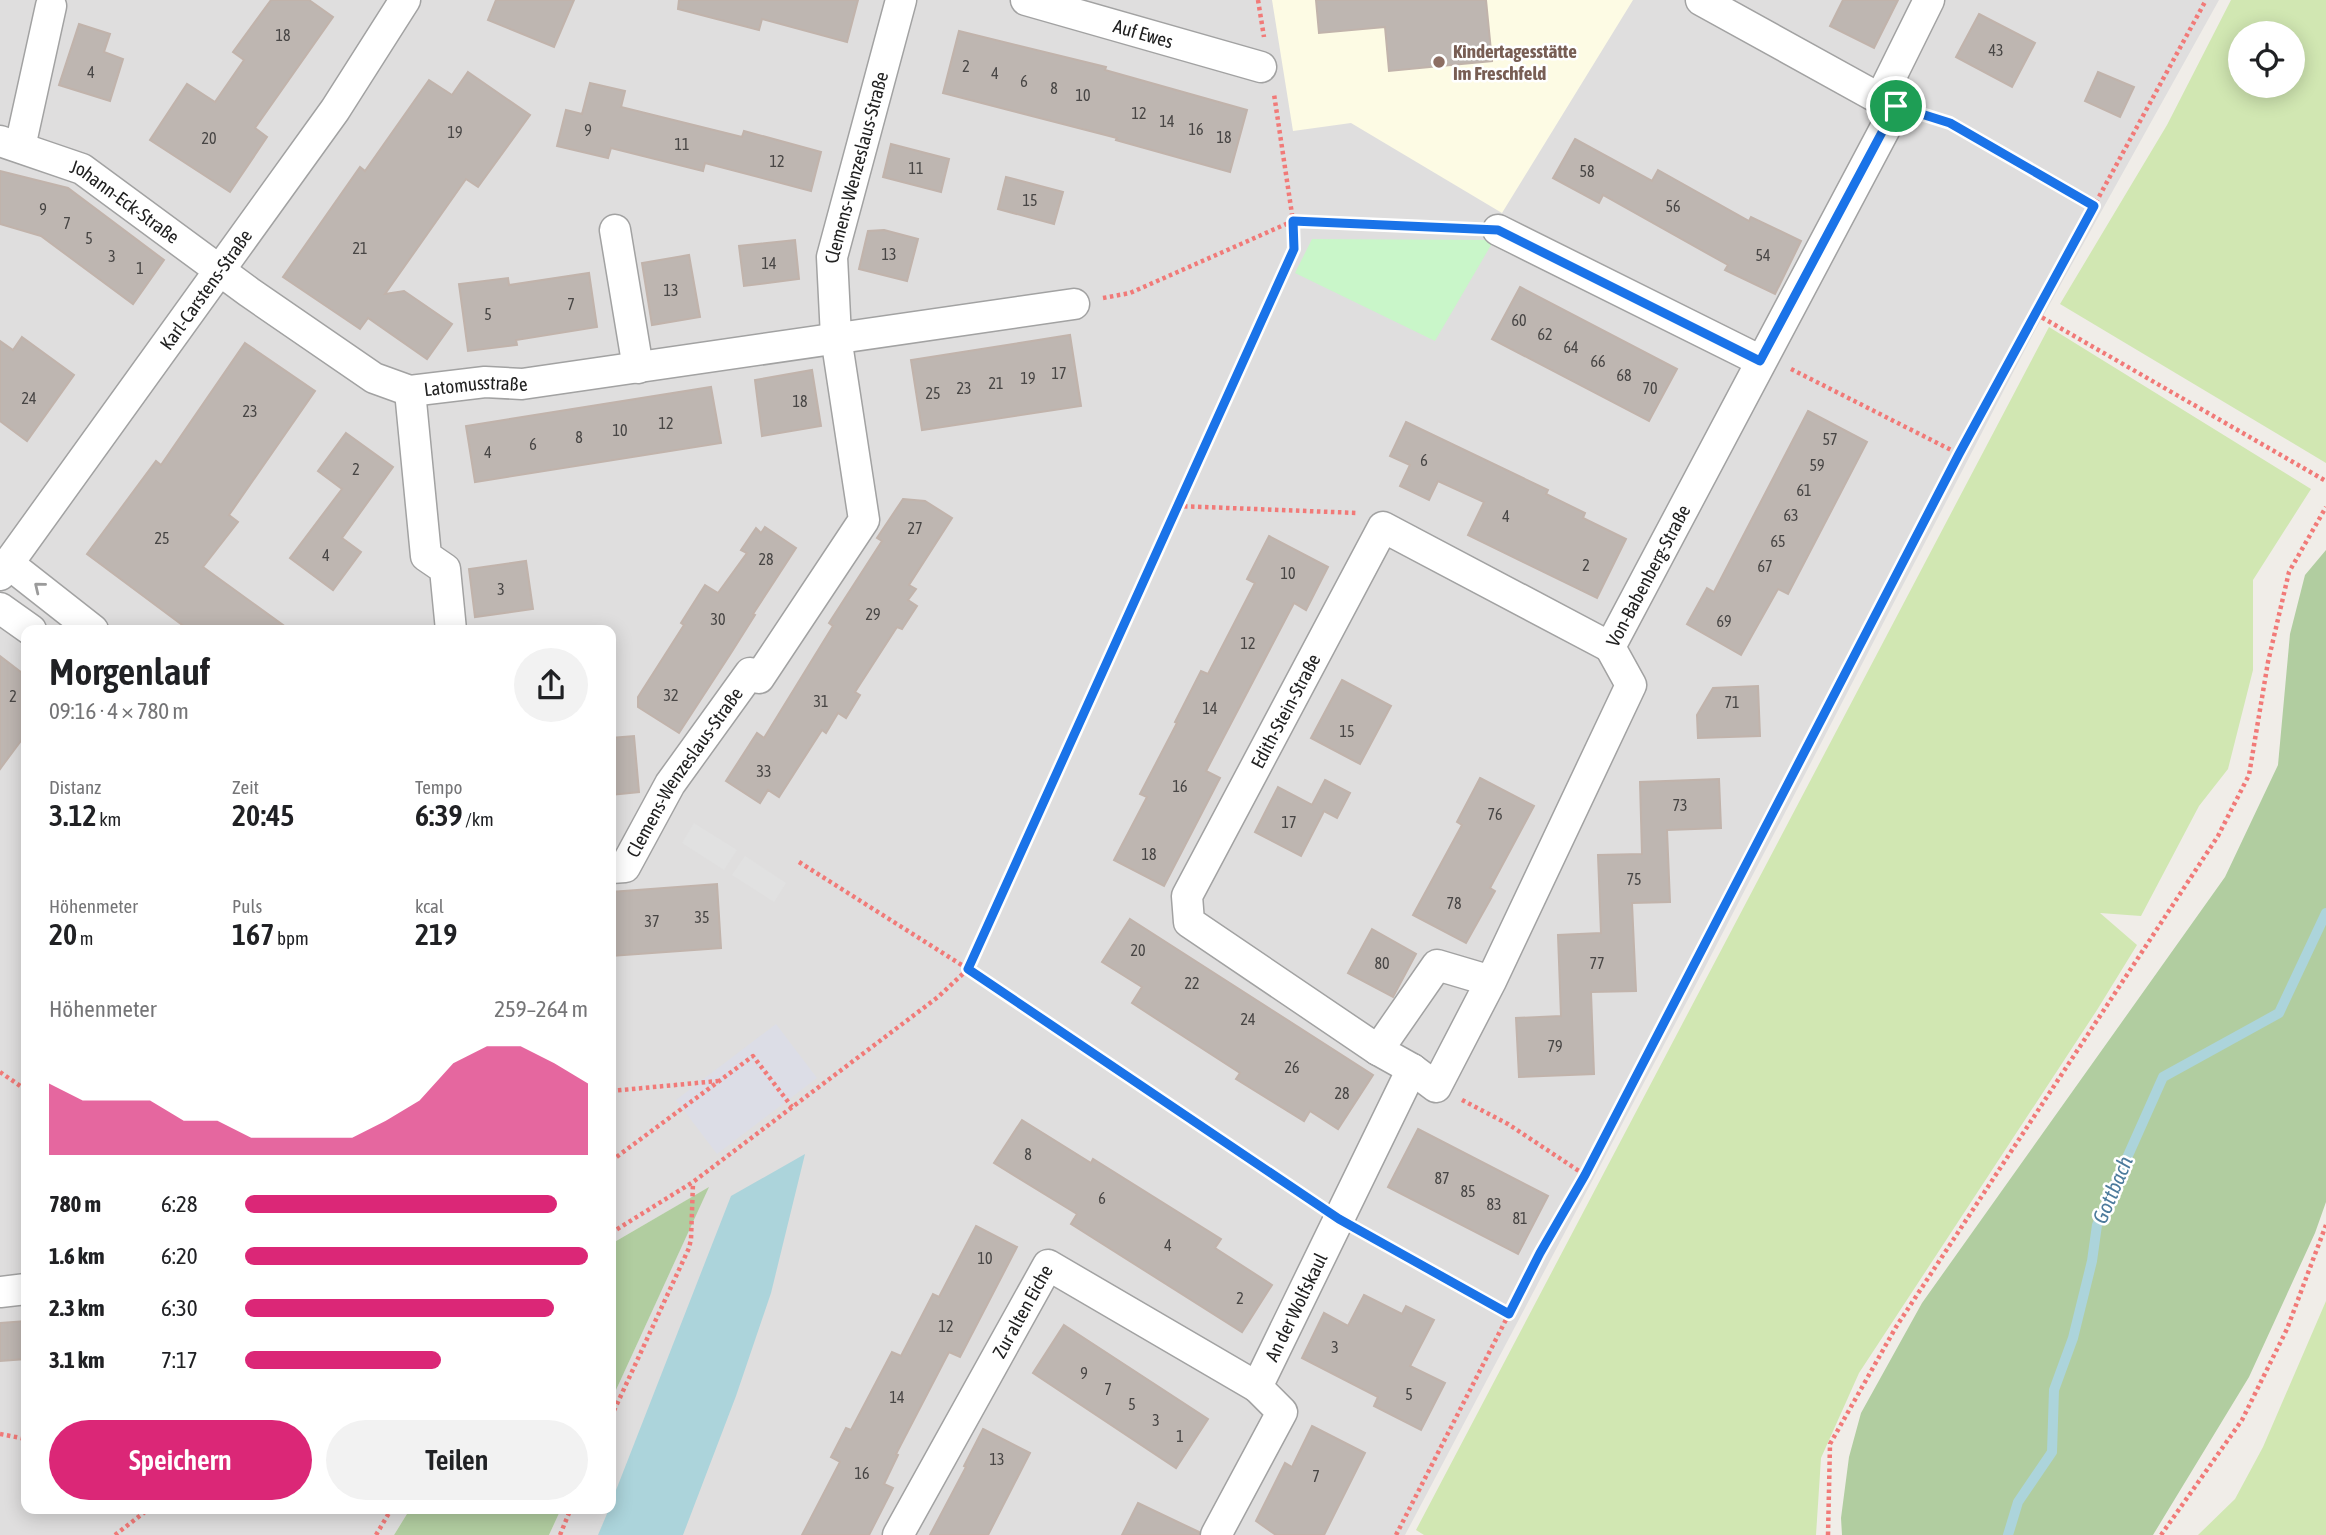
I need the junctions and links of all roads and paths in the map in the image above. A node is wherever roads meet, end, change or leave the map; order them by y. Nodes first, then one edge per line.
1 (405, 0) edge
2 (901, 0) edge
3 (1026, 0) edge
4 (1258, 0) edge
5 (1701, 0) edge
6 (1929, 0) edge
7 (2206, 0) edge
8 (51, 6) dead end
9 (1266, 66) junction
10 (1888, 102) junction
11 (10, 144) edge
12 (2094, 206) junction
13 (1293, 221) junction
14 (615, 230) dead end
15 (1498, 230) joint
16 (221, 271) junction
17 (1074, 304) joint
18 (2036, 314) junction
19 (836, 337) junction
20 (1760, 361) junction
21 (638, 368) junction
22 (410, 391) junction
23 (1959, 454) junction
24 (2326, 481) edge
25 (1177, 506) junction
26 (2326, 507) edge
27 (1383, 527) junction
28 (4, 570) edge
29 (0, 608) edge
30 (24, 625) edge
31 (86, 625) edge
32 (451, 625) edge
33 (1610, 647) junction
34 (799, 862) dead end
35 (616, 868) edge
36 (968, 969) junction
37 (1491, 981) junction
38 (1378, 1050) junction
39 (1412, 1069) junction
40 (0, 1072) edge
41 (720, 1081) junction
42 (21, 1087) edge
43 (1436, 1087) junction
44 (616, 1091) edge
45 (792, 1107) junction
46 (616, 1157) edge
47 (1585, 1175) junction
48 (693, 1182) junction
49 (1339, 1219) junction
50 (2326, 1225) edge
51 (616, 1230) edge
52 (21, 1290) edge
53 (0, 1292) edge
54 (1509, 1314) junction
55 (1257, 1387) junction
56 (616, 1406) edge
57 (0, 1434) edge
58 (21, 1438) edge
59 (142, 1514) edge
60 (389, 1514) edge
61 (569, 1514) edge
62 (1398, 1532) edge
63 (115, 1535) edge
64 (376, 1535) edge
65 (560, 1535) edge
66 (898, 1535) edge
67 (1216, 1535) edge
68 (1406, 1535) edge
69 (1828, 1535) edge
70 (2161, 1535) edge

1 - 16 street, Karl-Carstens-Straße
2 - 19 street, Clemens-Wenzeslaus-Straße
3 - 9 street, Auf Ewes
4 - 9 path
5 - 10 street
6 - 10 street, Von-Babenberg-Straße
7 - 12 path
8 - 11 street, Johann-Eck-Straße
9 - 13 path
10 - 12 path
10 - 20 street, Von-Babenberg-Straße
11 - 16 street, Johann-Eck-Straße
12 - 18 path
13 - 15 path
13 - 17 path
13 - 25 path
14 - 21 street
15 - 20 street
16 - 22 street, Latomusstraße
16 - 28 street, Karl-Carstens-Straße
17 - 19 street
18 - 23 path
18 - 24 path
19 - 21 street, Latomusstraße
19 - 35 street, Clemens-Wenzeslaus-Straße
20 - 23 path
20 - 33 street, Von-Babenberg-Straße
21 - 22 street, Latomusstraße
22 - 32 street
23 - 47 path
25 - 27 path
25 - 36 path
26 - 69 path
27 - 33 street
27 - 38 street, Edith-Stein-Straße
31 -> 28 street
29 - 30 street
33 - 37 street, Von-Babenberg-Straße
34 - 36 path
36 - 45 path
36 - 49 path
37 - 38 street
37 - 43 street, Von-Babenberg-Straße
38 - 39 street
39 - 43 street
39 - 49 street, An der Wolfskaul
40 - 42 path
41 - 44 path
41 - 45 path
41 - 46 path
43 - 47 path
45 - 48 path
47 - 54 path
48 - 51 path
48 - 56 path
49 - 54 path
49 - 55 street, An der Wolfskaul
50 - 70 path
52 - 53 street
54 - 62 path
55 - 66 street, Zur alten Eiche
55 - 67 street
57 - 58 path
59 - 63 path
60 - 64 path
61 - 65 path
62 - 68 path

